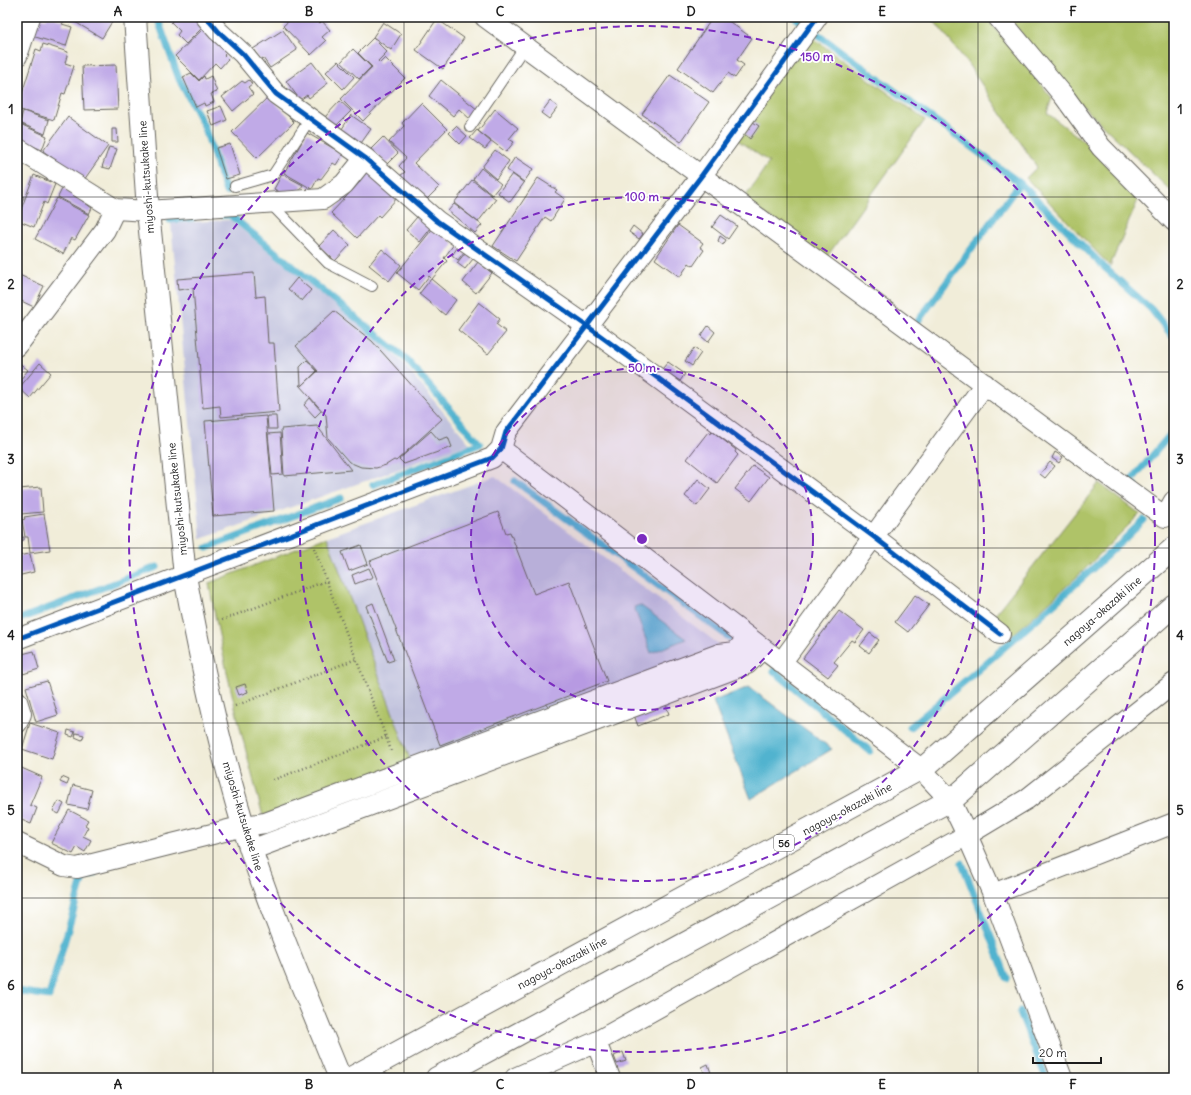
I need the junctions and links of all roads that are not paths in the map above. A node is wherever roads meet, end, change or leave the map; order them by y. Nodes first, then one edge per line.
1 (30, 17) edge
2 (135, 17) edge
3 (206, 17) edge
4 (485, 17) edge
5 (817, 17) edge
6 (998, 17) edge
7 (525, 46) junction
8 (17, 56) edge
9 (310, 119) junction
10 (470, 127) dead end
11 (17, 148) edge
12 (365, 158) junction
13 (702, 175) junction
14 (235, 186) dead end
15 (269, 202) junction
16 (114, 209) junction
17 (148, 211) junction
18 (1174, 222) edge
19 (372, 286) dead end
20 (587, 326) junction
21 (17, 346) edge
22 (986, 384) junction
23 (501, 449) junction
24 (1174, 501) edge
25 (874, 537) junction
26 (1174, 548) edge
27 (185, 576) junction
28 (1174, 605) edge
29 (1000, 634) dead end
30 (17, 639) edge
31 (755, 643) junction
32 (781, 662) junction
33 (1174, 683) edge
34 (17, 701) edge
35 (17, 723) edge
36 (921, 769) junction
37 (950, 800) junction
38 (1174, 823) edge
39 (244, 826) junction
40 (967, 835) junction
41 (17, 843) edge
42 (251, 850) junction
43 (993, 894) junction
44 (596, 1042) junction
45 (340, 1078) edge
46 (351, 1078) edge
47 (438, 1078) edge
48 (515, 1078) edge
49 (610, 1078) edge
50 (1062, 1078) edge

1 - 8 street
2 - 17 main road, miyoshi-kutsukake line
3 - 9 street
4 - 7 street
5 - 13 street
6 - 18 street
7 - 10 lane
7 - 13 street
9 - 12 street
9 - 14 lane
11 - 16 street
12 - 15 street
12 - 20 street
13 - 20 street
13 - 22 street
15 - 17 street
15 - 19 lane
16 - 17 street
16 - 21 street
17 - 27 main road, miyoshi-kutsukake line
20 - 23 street
20 - 25 street
22 - 24 street
22 - 25 street
23 - 27 street
23 - 31 street
25 - 29 street
25 - 32 street
26 - 36 main road, nagoya-okazaki line / 56
27 - 30 street
27 - 39 main road, miyoshi-kutsukake line
28 - 37 main road
31 - 32 street
31 - 39 street
31 - 42 street
32 - 36 street
33 - 40 street
34 - 35 street
36 - 37 street
36 - 46 main road, nagoya-okazaki line / 56
37 - 40 street
37 - 47 main road
38 - 43 street
39 - 41 street
39 - 42 main road, miyoshi-kutsukake line
40 - 43 street
40 - 44 street
42 - 45 main road, miyoshi-kutsukake line
43 - 50 street
44 - 48 street
44 - 49 street

